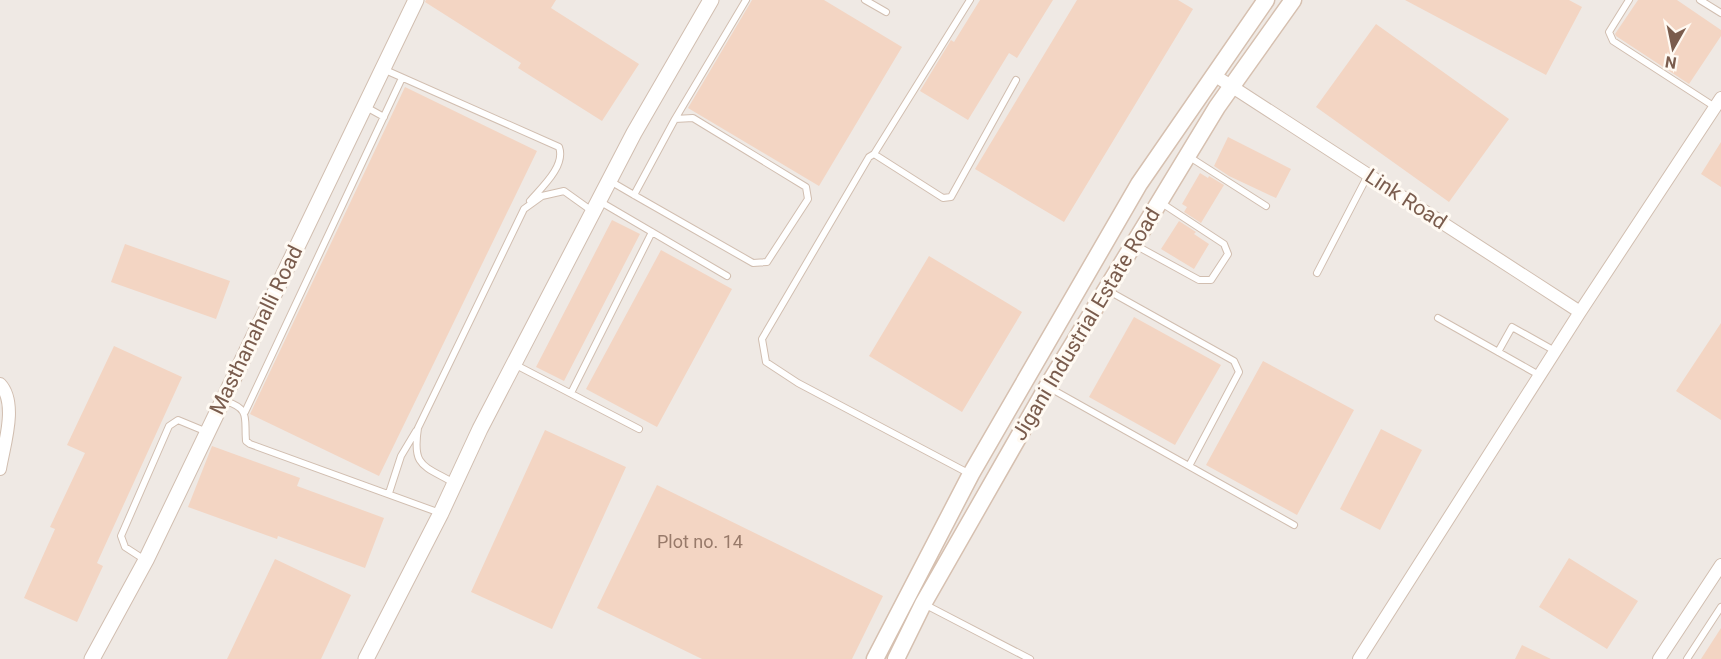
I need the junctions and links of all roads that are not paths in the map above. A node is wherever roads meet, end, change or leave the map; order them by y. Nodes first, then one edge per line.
1 (416, 0) edge
2 (711, 0) edge
3 (746, 0) edge
4 (865, 0) edge
5 (970, 0) edge
6 (1266, 0) edge
7 (1293, 0) edge
8 (1629, 0) edge
9 (1700, 0) edge
10 (886, 12) dead end
11 (1721, 13) edge
12 (383, 69) junction
13 (1214, 75) junction
14 (402, 78) junction
15 (1016, 81) dead end
16 (1231, 87) junction
17 (1718, 102) edge
18 (364, 106) junction
19 (384, 117) junction
20 (675, 119) junction
21 (874, 154) junction
22 (1187, 156) junction
23 (1369, 174) junction
24 (609, 180) junction
25 (634, 195) junction
26 (1159, 202) junction
27 (596, 206) junction
28 (1266, 206) dead end
29 (524, 209) junction
30 (652, 232) junction
31 (1134, 245) junction
32 (1317, 273) dead end
33 (727, 276) dead end
34 (1106, 290) junction
35 (1580, 312) junction
36 (1438, 318) dead end
37 (1555, 351) junction
38 (1498, 352) junction
39 (514, 364) junction
40 (1539, 375) junction
41 (0, 384) edge
42 (1047, 387) junction
43 (571, 393) junction
44 (222, 400) junction
45 (245, 412) junction
46 (418, 428) junction
47 (639, 429) dead end
48 (207, 432) junction
49 (1189, 466) junction
50 (0, 469) edge
51 (971, 474) junction
52 (455, 483) junction
53 (389, 493) junction
54 (441, 513) junction
55 (1294, 525) dead end
56 (146, 560) junction
57 (1719, 571) edge
58 (923, 604) junction
59 (1721, 607) edge
60 (92, 659) edge
61 (366, 659) edge
62 (875, 659) edge
63 (896, 659) edge
64 (1030, 659) edge
65 (1359, 659) edge
66 (1659, 659) edge
67 (1687, 659) edge

1 - 12 street, Masthanahalli Road
2 - 24 street
3 - 20 lane
4 - 10 lane
5 - 21 lane
6 - 13 main road, Jigani Industrial Estate Road
7 - 16 main road, Jigani Industrial Estate Road
8 - 17 lane
9 - 11 lane
12 - 14 lane
12 - 18 street, Masthanahalli Road
13 - 16 street, Link Road
13 - 51 main road, Jigani Industrial Estate Road
14 - 19 lane
14 - 29 lane
15 - 21 lane
16 - 22 main road, Jigani Industrial Estate Road
16 - 23 street, Link Road
17 - 35 street
18 - 19 lane
18 - 44 street, Masthanahalli Road
19 - 45 lane
20 - 25 lane
20 - 25 lane
21 - 51 lane
22 - 26 main road, Jigani Industrial Estate Road
22 - 28 lane
23 - 32 lane
23 - 35 street, Link Road
24 - 25 lane
24 - 27 street
26 - 31 main road, Jigani Industrial Estate Road
26 - 31 lane
27 - 29 lane
27 - 30 lane
27 - 39 street
29 - 46 lane
30 - 33 lane
30 - 43 lane
31 - 34 main road, Jigani Industrial Estate Road
34 - 42 main road, Jigani Industrial Estate Road
34 - 49 lane
35 - 37 street
36 - 38 lane
37 - 38 lane
37 - 40 street
38 - 40 lane
39 - 43 lane
39 - 52 street
40 - 65 street
41 - 50 street
42 - 49 lane
42 - 58 main road, Jigani Industrial Estate Road
43 - 47 lane
44 - 45 lane
44 - 48 street, Masthanahalli Road
45 - 53 lane
46 - 52 lane
46 - 53 lane
48 - 56 street, Masthanahalli Road
48 - 56 lane
49 - 55 lane
51 - 62 main road, Jigani Industrial Estate Road
52 - 54 street
53 - 54 lane
54 - 61 street
56 - 60 street, Masthanahalli Road
57 - 66 street
58 - 63 main road, Jigani Industrial Estate Road
58 - 64 lane
59 - 67 lane

